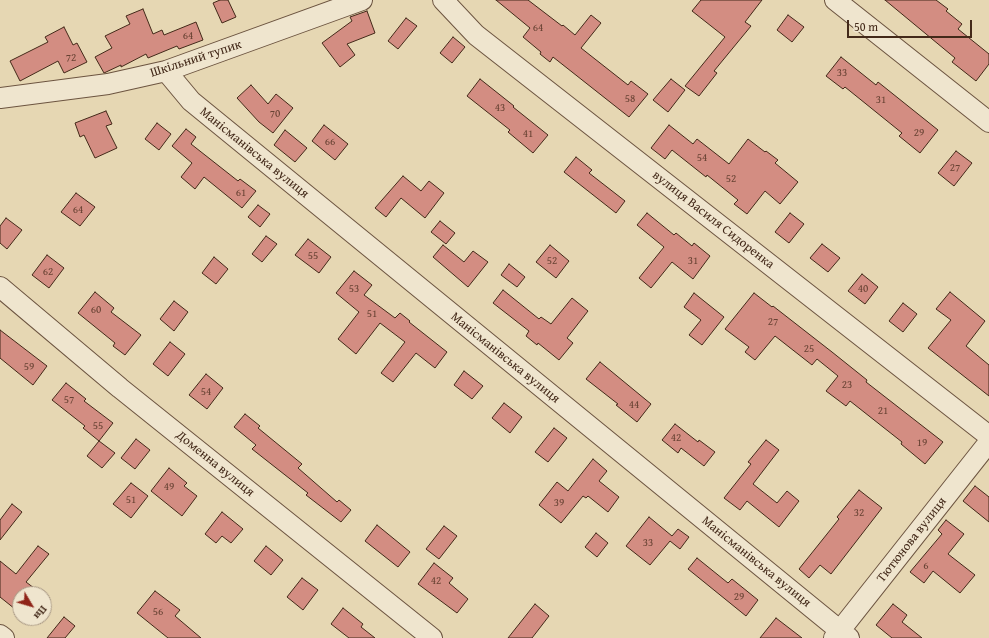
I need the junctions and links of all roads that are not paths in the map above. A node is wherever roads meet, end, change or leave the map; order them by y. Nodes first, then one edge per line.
1 (362, 0) edge
2 (442, 0) edge
3 (835, 0) edge
4 (166, 71) junction
5 (0, 98) edge
6 (989, 122) edge
7 (0, 288) edge
8 (989, 436) edge
9 (989, 442) edge
10 (983, 462) edge
11 (0, 634) edge
12 (841, 636) edge
13 (4, 638) edge
14 (432, 638) edge

1 - 4 street, Шкільний тупик
2 - 8 street, вулиця Василя Сидоренка
3 - 6 street
4 - 5 street, Шкільний тупик
4 - 12 street, Манісманівська вулиця
7 - 14 street, Доменна вулиця
9 - 10 street, Тютюнова вулиця
10 - 12 street, Тютюнова вулиця
11 - 13 street

